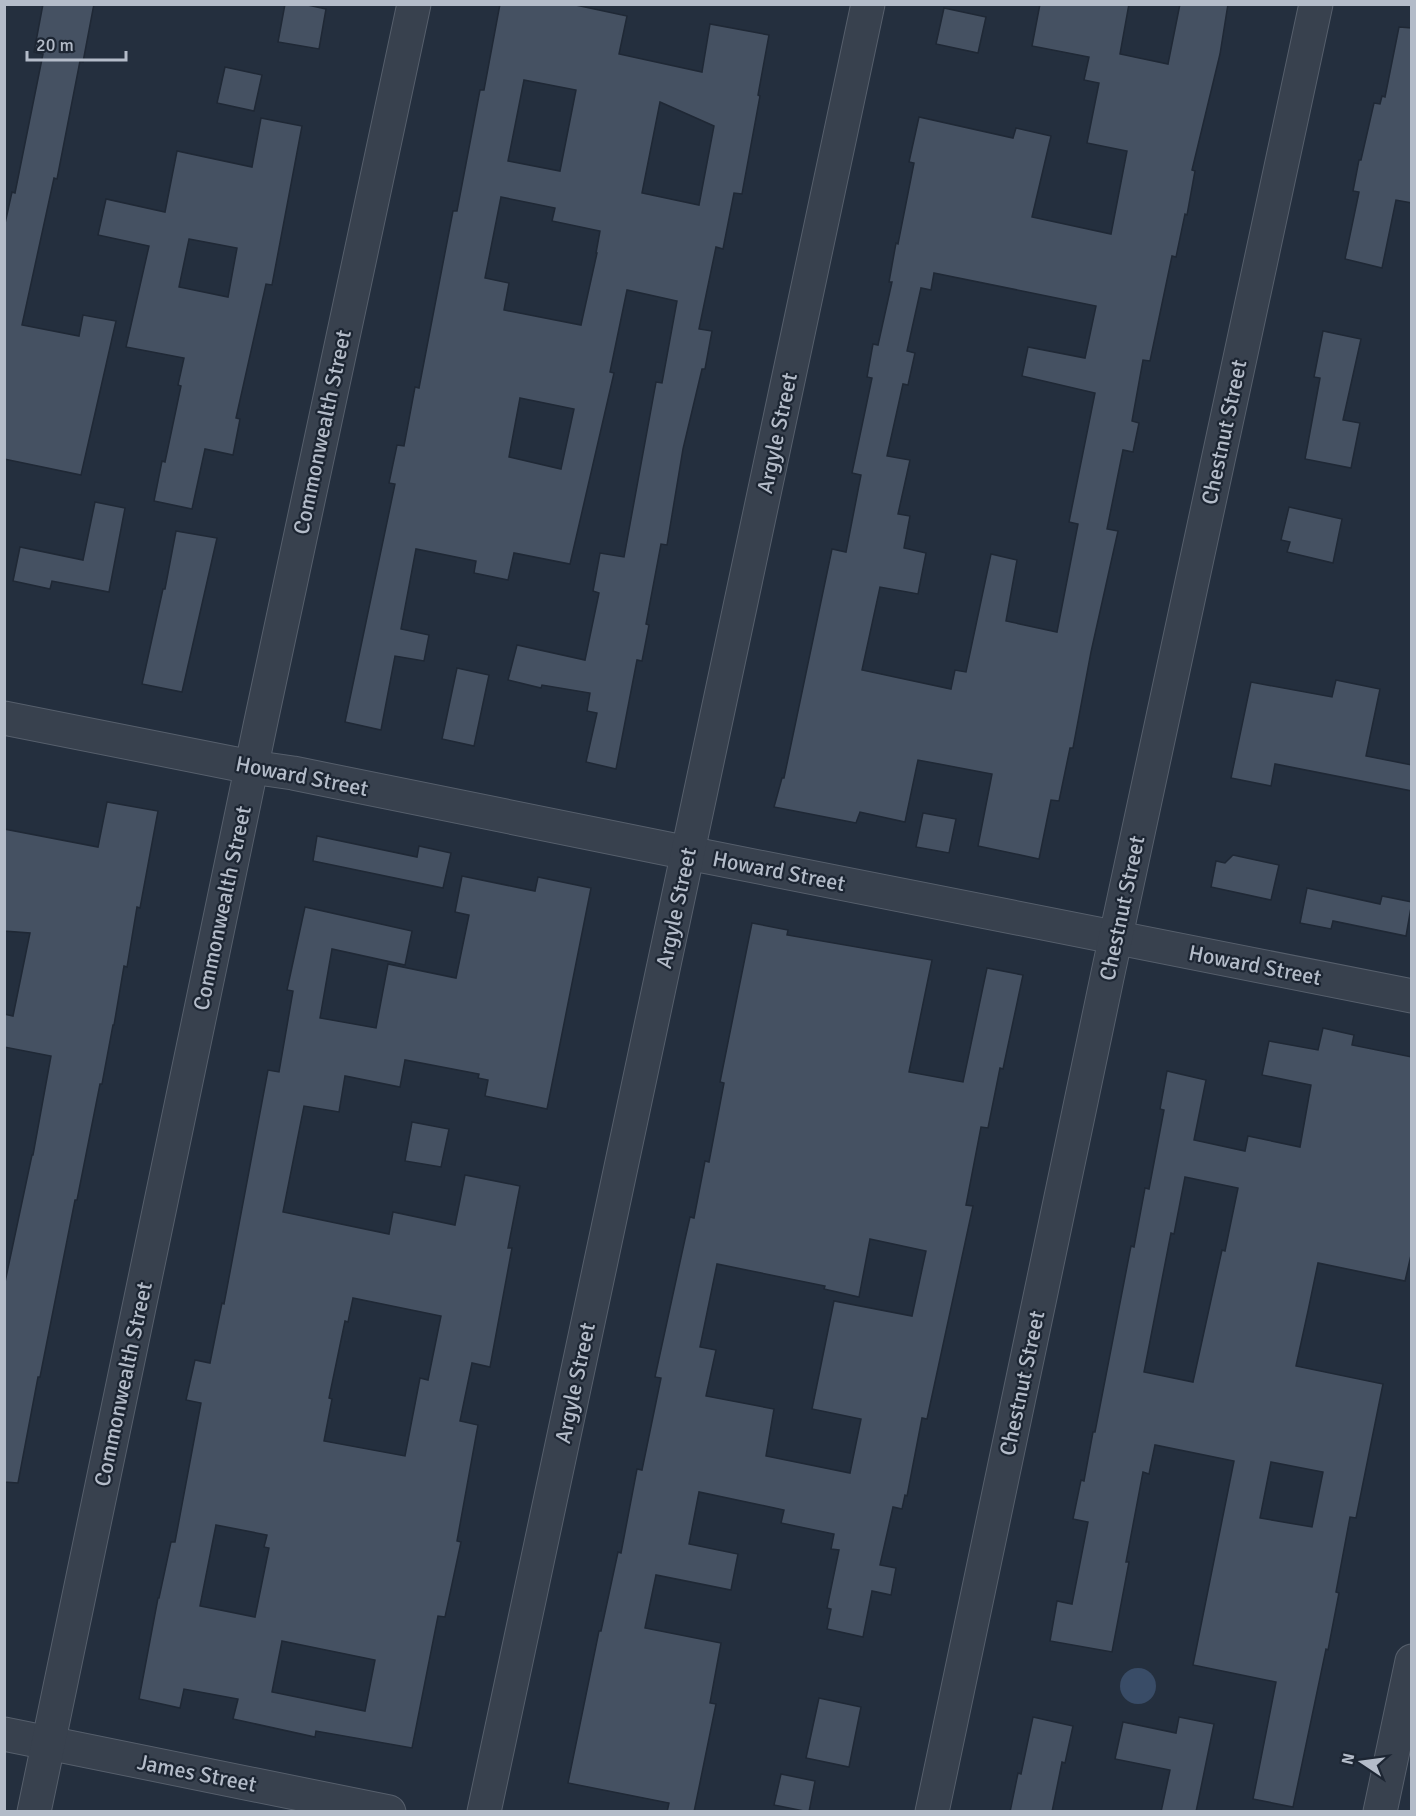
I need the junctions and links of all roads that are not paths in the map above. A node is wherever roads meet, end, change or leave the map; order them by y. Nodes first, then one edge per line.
1 (414, 4) edge
2 (868, 4) edge
3 (1316, 4) edge
4 (4, 718) edge
5 (251, 767) junction
6 (687, 853) junction
7 (1116, 937) junction
8 (1412, 996) edge
9 (1412, 1661) edge
10 (4, 1734) edge
11 (49, 1742) junction
12 (34, 1812) edge
13 (389, 1812) edge
14 (484, 1812) edge
15 (932, 1812) edge
16 (1380, 1812) edge

1 - 5 street, Commonwealth Street
2 - 6 street, Argyle Street
3 - 7 street, Chestnut Street
4 - 5 street, Howard Street
5 - 6 street, Howard Street
5 - 11 street, Commonwealth Street
6 - 7 street, Howard Street
6 - 14 street, Argyle Street
7 - 8 street, Howard Street
7 - 15 street, Chestnut Street
9 - 16 street
10 - 11 street, James Street
11 - 12 street, Commonwealth Street
11 - 13 street, James Street

